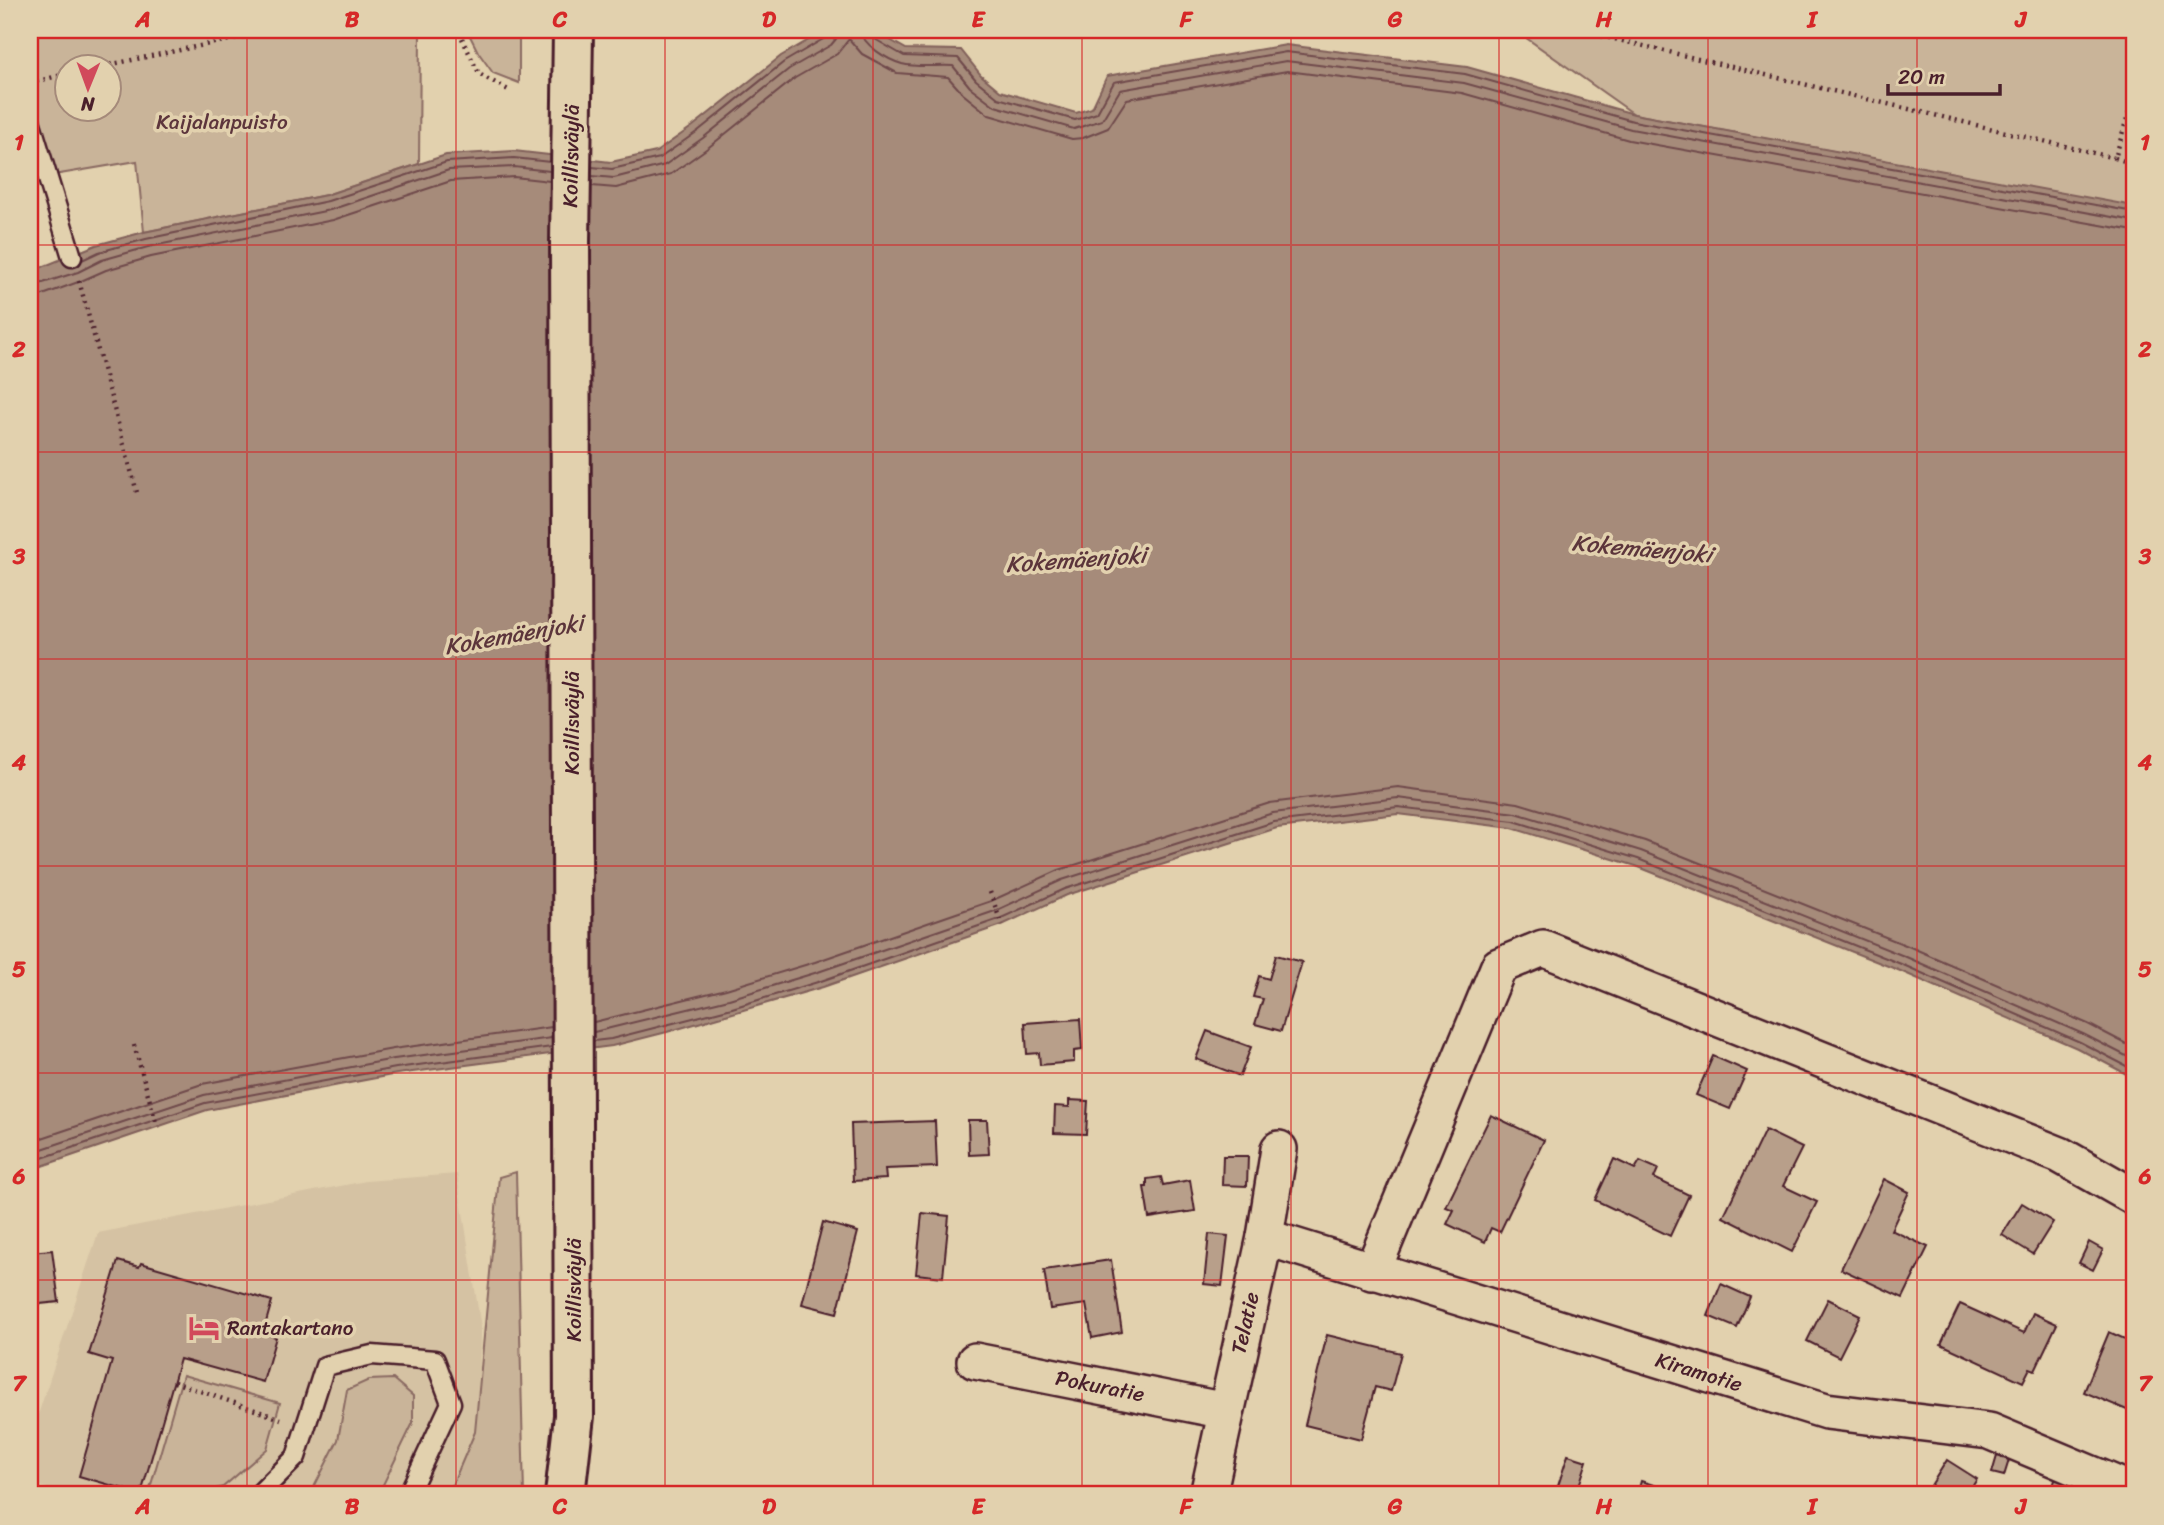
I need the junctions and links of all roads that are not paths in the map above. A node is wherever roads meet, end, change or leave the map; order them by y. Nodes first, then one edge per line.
1 (573, 41) edge
2 (30, 120) edge
3 (72, 257) road end
4 (1279, 1149) dead end
5 (2134, 1197) edge
6 (1265, 1237) junction
7 (1372, 1272) junction
8 (975, 1361) dead end
9 (1226, 1411) junction
10 (574, 1416) junction
11 (2134, 1492) edge
12 (258, 1495) edge
13 (408, 1495) edge
14 (565, 1495) edge
15 (588, 1495) edge
16 (1208, 1495) edge

1 - 10 main road, Koillisväylä
2 - 3 lane
4 - 6 street, Telatie
5 - 7 street
6 - 7 street, Kiramotie
6 - 9 street, Telatie
7 - 11 street, Kiramotie
8 - 9 street, Pokuratie
9 - 16 street, Telatie
10 - 14 main road, Koillisväylä
10 - 15 main road, Koillisväylä
12 - 13 lane

